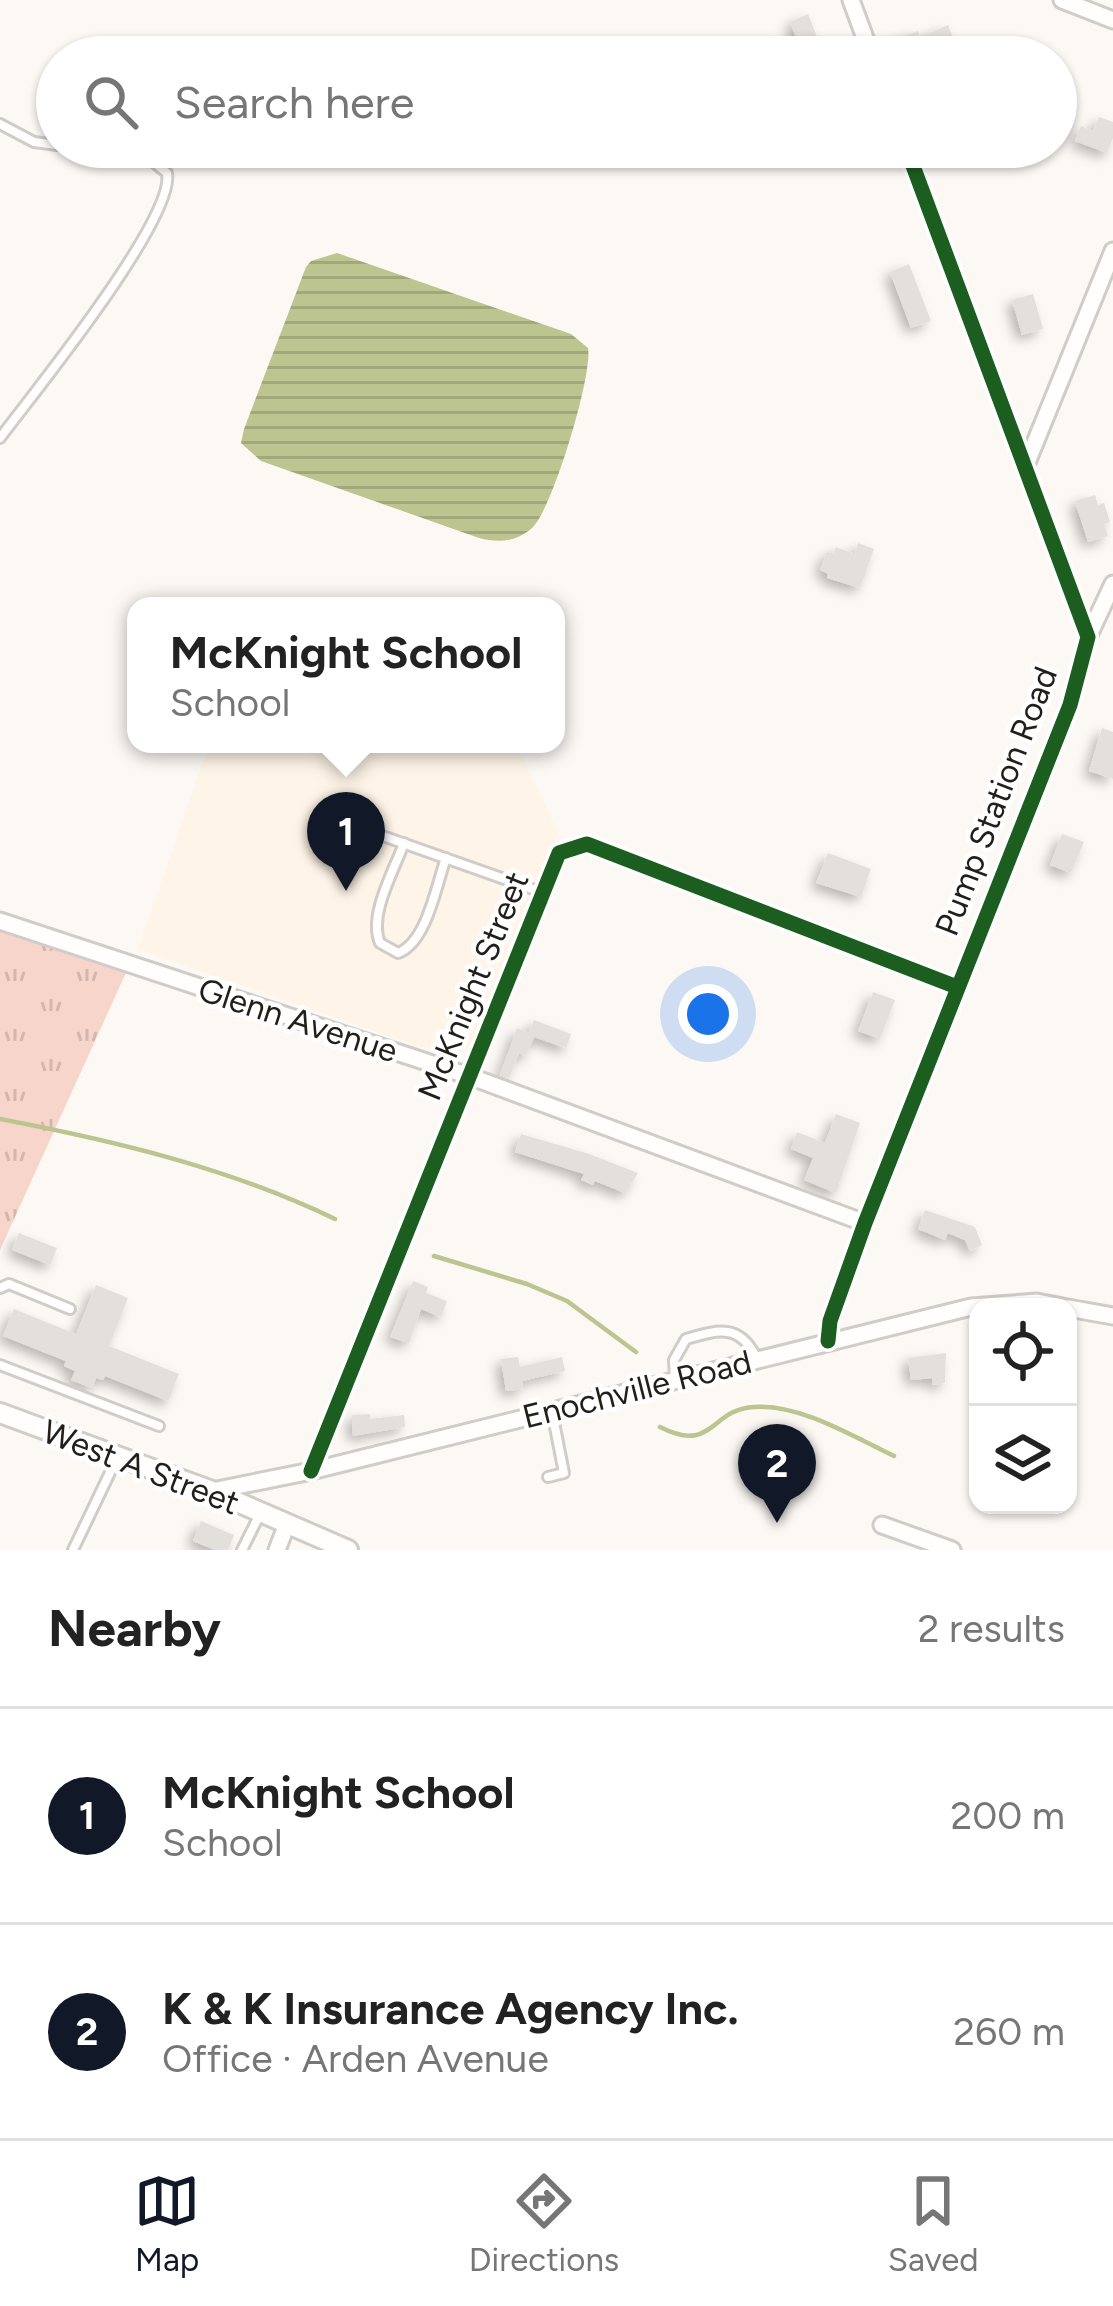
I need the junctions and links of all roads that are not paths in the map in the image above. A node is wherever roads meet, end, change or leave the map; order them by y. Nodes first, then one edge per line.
1 (851, 0) edge
2 (1062, 0) edge
3 (1113, 20) edge
4 (864, 36) edge
5 (0, 124) edge
6 (36, 142) edge
7 (161, 168) edge
8 (914, 168) edge
9 (1113, 251) edge
10 (0, 437) edge
11 (1026, 465) junction
12 (1113, 584) edge
13 (1088, 637) junction
14 (377, 834) dead end
15 (404, 843) junction
16 (446, 858) junction
17 (543, 893) junction
18 (0, 921) edge
19 (957, 987) junction
20 (469, 1076) junction
21 (865, 1223) junction
22 (0, 1288) edge
23 (969, 1307) edge
24 (70, 1309) dead end
25 (1077, 1310) edge
26 (1113, 1316) edge
27 (828, 1341) junction
28 (757, 1359) junction
29 (0, 1365) edge
30 (675, 1380) junction
31 (551, 1411) junction
32 (0, 1413) edge
33 (159, 1426) dead end
34 (118, 1456) junction
35 (311, 1471) junction
36 (575, 1471) dead end
37 (564, 1473) junction
38 (548, 1477) dead end
39 (212, 1491) junction
40 (261, 1513) junction
41 (287, 1524) junction
42 (883, 1525) dead end
43 (73, 1550) edge
44 (242, 1550) edge
45 (277, 1550) edge
46 (348, 1550) edge
47 (952, 1550) edge

1 - 4 street
2 - 3 street
5 - 6 lane
7 - 10 lane
8 - 11 street, Pump Station Road
9 - 11 street
11 - 13 street, Pump Station Road
12 - 13 street
13 - 19 street, Pump Station Road
14 - 15 lane
15 - 16 lane
15 - 16 lane
16 - 17 lane
17 - 19 street, McKnight Street
17 - 20 street, McKnight Street
18 - 20 street, Glenn Avenue
19 - 21 street, Pump Station Road
20 - 21 street, Glenn Avenue
20 - 35 street, McKnight Street
21 - 27 street, Pump Station Road
22 - 24 lane
23 - 27 street, Enochville Road
25 - 26 street, Enochville Road
27 - 28 street, Enochville Road
28 - 30 street, Enochville Road
28 - 30 lane
29 - 33 lane
30 - 31 street, Enochville Road
31 - 35 street, Enochville Road
31 - 37 lane
32 - 34 street, West A Street
34 - 39 street, West A Street
34 - 43 lane
35 - 39 street, Enochville Road
36 - 37 lane
37 - 38 lane
39 - 40 street, West A Street
40 - 41 street, West A Street
40 - 44 lane
41 - 45 street
41 - 46 street, West A Street
42 - 47 street

